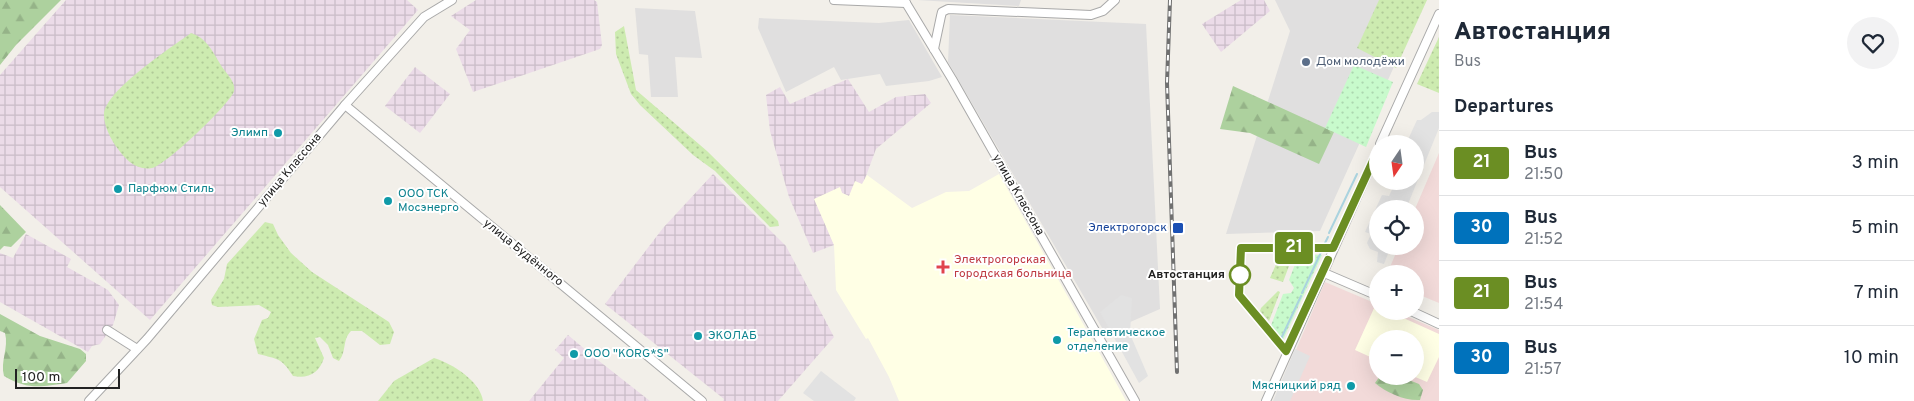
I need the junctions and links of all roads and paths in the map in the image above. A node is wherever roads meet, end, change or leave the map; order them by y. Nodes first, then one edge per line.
1 (452, 0) edge
2 (834, 0) edge
3 (1115, 0) edge
4 (906, 1) edge
5 (441, 3) edge
6 (1439, 14) edge
7 (934, 49) junction
8 (346, 105) junction
9 (1384, 135) edge
10 (1369, 170) edge
11 (1322, 272) junction
12 (1369, 292) edge
13 (1424, 317) edge
14 (1439, 324) edge
15 (107, 330) dead end
16 (138, 349) junction
17 (88, 401) edge
18 (702, 401) edge
19 (1135, 401) edge
20 (1266, 401) edge

1 - 5 street, улица Классона
2 - 4 street, улица Классона
3 - 7 street
4 - 7 street, улица Классона
5 - 8 street, улица Классона
6 - 9 street
7 - 19 street, улица Классона
8 - 16 street, улица Классона
8 - 18 street, улица Будённого
10 - 11 street
11 - 12 street
11 - 20 street
13 - 14 street
15 - 16 street
16 - 17 street, улица Классона

